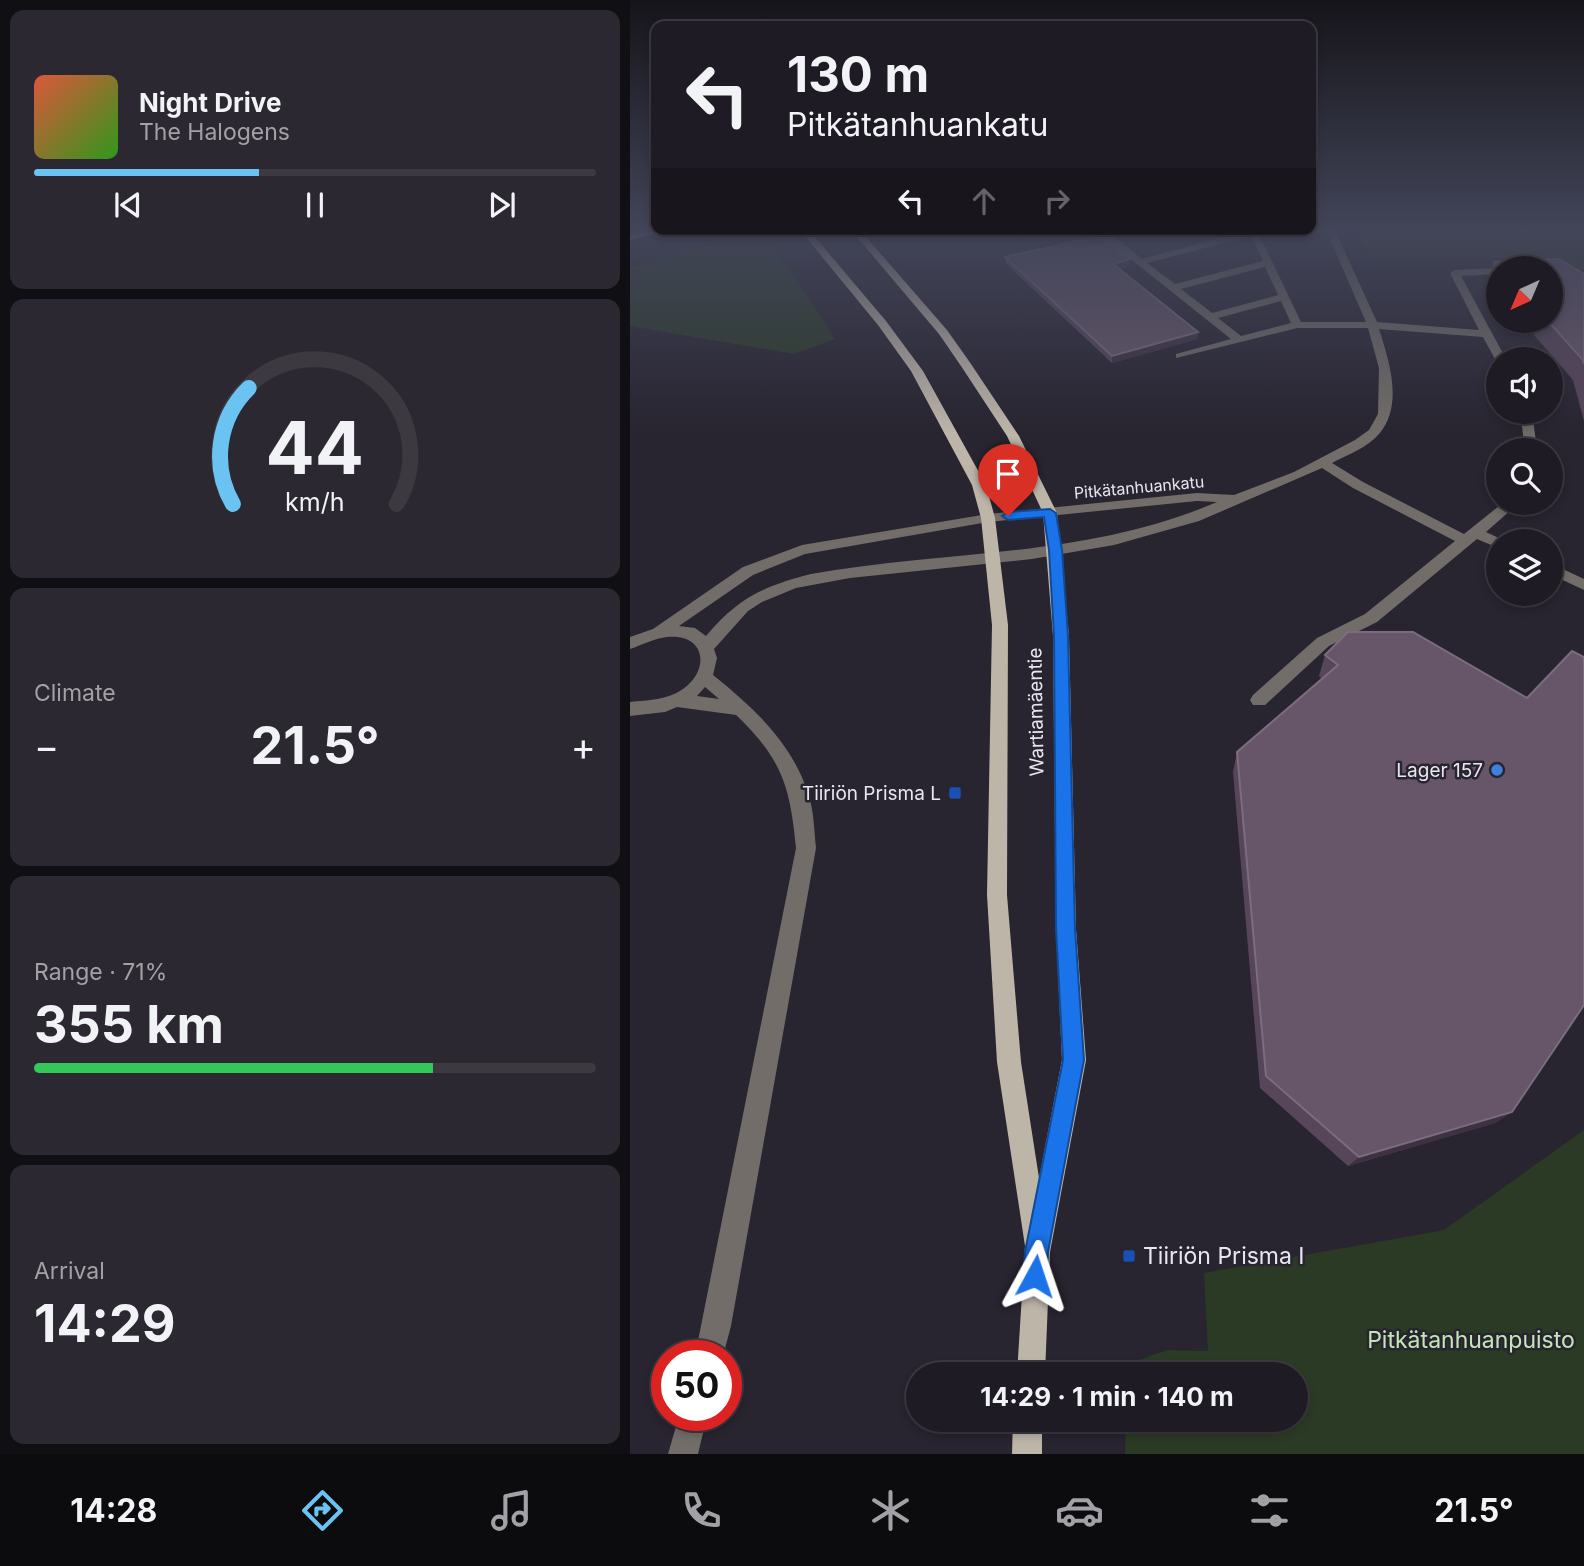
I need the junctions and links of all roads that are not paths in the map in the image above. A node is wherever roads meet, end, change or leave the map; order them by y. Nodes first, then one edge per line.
1 (1284, 297) edge
2 (861, 298) edge
3 (914, 298) edge
4 (1186, 298) edge
5 (1281, 298) edge
6 (1360, 298) edge
7 (1468, 298) edge
8 (1210, 317) junction
9 (1297, 325) junction
10 (1373, 325) junction
11 (1486, 330) edge
12 (1488, 334) joint
13 (1239, 340) junction
14 (1494, 347) edge
15 (1180, 356) dead end
16 (1323, 463) junction
17 (1235, 499) junction
18 (1050, 513) junction
19 (1497, 515) edge
20 (988, 518) junction
21 (1470, 536) junction
22 (1486, 540) edge
23 (1055, 550) junction
24 (992, 558) junction
25 (1563, 574) edge
26 (1584, 585) edge
27 (659, 632) junction
28 (630, 643) edge
29 (708, 645) junction
30 (704, 677) junction
31 (676, 700) junction
32 (1259, 700) dead end
33 (743, 709) junction
34 (634, 712) edge
35 (1037, 1252) junction
36 (714, 1340) edge
37 (1032, 1362) edge
38 (689, 1431) edge
39 (1028, 1432) edge
40 (682, 1454) edge
41 (1027, 1454) edge

1 - 9 street
2 - 20 main road, Wartiamäentie
3 - 18 main road, Wartiamäentie
4 - 8 street
5 - 8 street
6 - 10 street, Pitkätanhuankatu
7 - 11 street
8 - 13 street
9 - 10 street
9 - 13 street
10 - 12 street
10 - 16 street, Pitkätanhuankatu
12 - 14 street
13 - 15 street
16 - 17 street, Pitkätanhuankatu
16 - 21 street
17 - 18 street, Pitkätanhuankatu
17 - 23 street
18 - 20 street, Pitkätanhuankatu
18 - 23 main road, Wartiamäentie
19 - 21 street
20 - 24 main road, Wartiamäentie
20 - 27 street, Pitkätanhuankatu
21 - 22 street
21 - 32 street
23 - 24 street
23 - 35 main road, Wartiamäentie
24 - 29 street
24 - 35 main road, Wartiamäentie
25 - 26 street
27 - 28 street
27 - 29 street
29 - 30 street
30 - 31 street
30 - 33 street
31 - 33 street
31 - 34 street
33 - 36 street
35 - 37 main road, Wartiamäentie
38 - 40 street
39 - 41 main road

